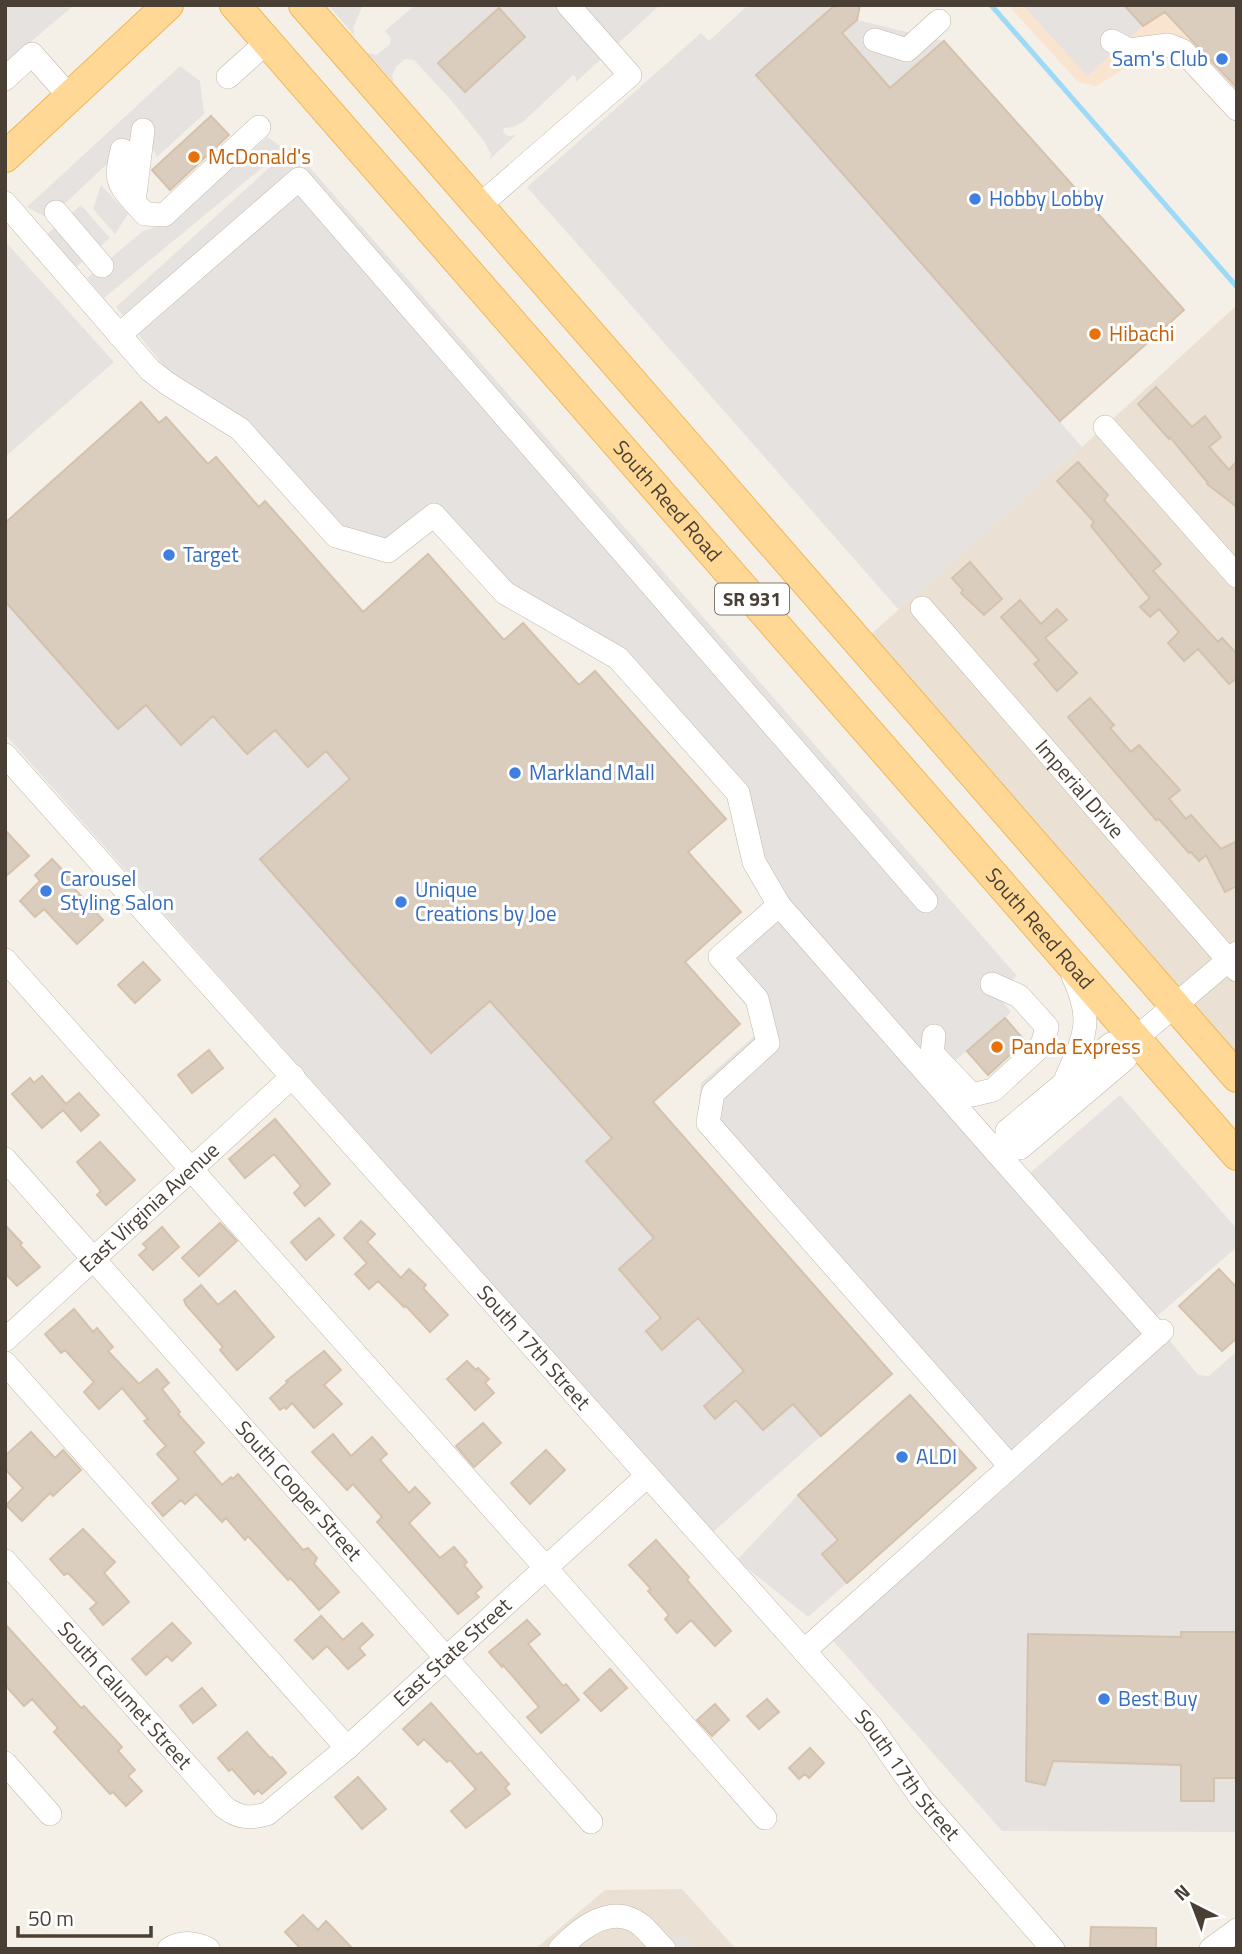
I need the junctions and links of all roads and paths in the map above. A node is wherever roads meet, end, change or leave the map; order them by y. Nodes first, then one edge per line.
1 (167, 5) edge
2 (235, 5) edge
3 (304, 5) edge
4 (568, 5) edge
5 (939, 21) dead end
6 (875, 40) dead end
7 (1112, 41) dead end
8 (267, 42) junction
9 (228, 77) dead end
10 (5, 79) edge
11 (69, 96) junction
12 (1237, 109) edge
13 (259, 127) dead end
14 (143, 130) dead end
15 (122, 150) dead end
16 (5, 157) edge
17 (134, 202) junction
18 (5, 203) edge
19 (479, 206) junction
20 (56, 212) dead end
21 (5, 227) edge
22 (102, 266) dead end
23 (76, 285) junction
24 (119, 335) junction
25 (1105, 427) dead end
26 (1237, 576) edge
27 (922, 608) dead end
28 (9, 768) edge
29 (926, 901) dead end
30 (779, 905) junction
31 (1064, 957) junction
32 (5, 960) edge
33 (1234, 961) edge
34 (992, 984) dead end
35 (1176, 1007) junction
36 (934, 1036) dead end
37 (1130, 1043) junction
38 (293, 1076) junction
39 (1237, 1077) edge
40 (1063, 1084) junction
41 (1002, 1149) junction
42 (1237, 1155) edge
43 (5, 1159) edge
44 (191, 1170) junction
45 (94, 1258) junction
46 (5, 1340) edge
47 (5, 1363) edge
48 (1010, 1466) junction
49 (647, 1476) junction
50 (5, 1561) edge
51 (545, 1567) junction
52 (804, 1651) junction
53 (448, 1657) junction
54 (347, 1748) junction
55 (5, 1763) edge
56 (50, 1814) dead end
57 (251, 1818) joint
58 (765, 1818) dead end
59 (591, 1822) dead end
60 (1235, 1935) edge
61 (561, 1949) edge
62 (664, 1949) edge
63 (1053, 1949) edge
64 (1211, 1949) edge

1 - 11 main road
2 - 8 main road, South Reed Road / SR 931
3 - 19 main road, SR 931
4 - 19 street
5 - 6 street
7 - 12 street
8 - 9 street
8 - 31 main road, South Reed Road / SR 931
10 - 11 street
11 - 16 main road
13 - 17 street
14 - 17 street
15 - 17 street
18 - 23 street
19 - 35 main road, SR 931
20 - 22 street
21 - 23 street
23 - 24 street
24 - 29 street
24 - 30 street
25 - 26 street
27 - 33 street, Imperial Drive
28 - 38 street, South 17th Street
30 - 41 street
30 - 48 street
31 - 37 main road, South Reed Road / SR 931
31 - 40 street
32 - 44 street
33 - 35 street
34 - 36 street
35 - 37 street
35 - 39 main road, SR 931
37 - 40 street
37 - 41 street
37 - 42 main road, South Reed Road / SR 931
38 - 44 street, East Virginia Avenue
38 - 49 street, South 17th Street
40 - 41 street
41 - 48 street
43 - 45 street, South Cooper Street
44 - 45 street, East Virginia Avenue
44 - 51 street
45 - 46 street, East Virginia Avenue
45 - 53 street, South Cooper Street
47 - 54 street
48 - 52 street
49 - 51 street, East State Street
49 - 52 street, South 17th Street
50 - 57 street, South Calumet Street
51 - 53 street, East State Street
51 - 58 street
52 - 63 street, South 17th Street
53 - 54 street, East State Street
53 - 59 street, South Cooper Street
54 - 57 street, East State Street
55 - 56 street
60 - 64 street
61 - 62 street

